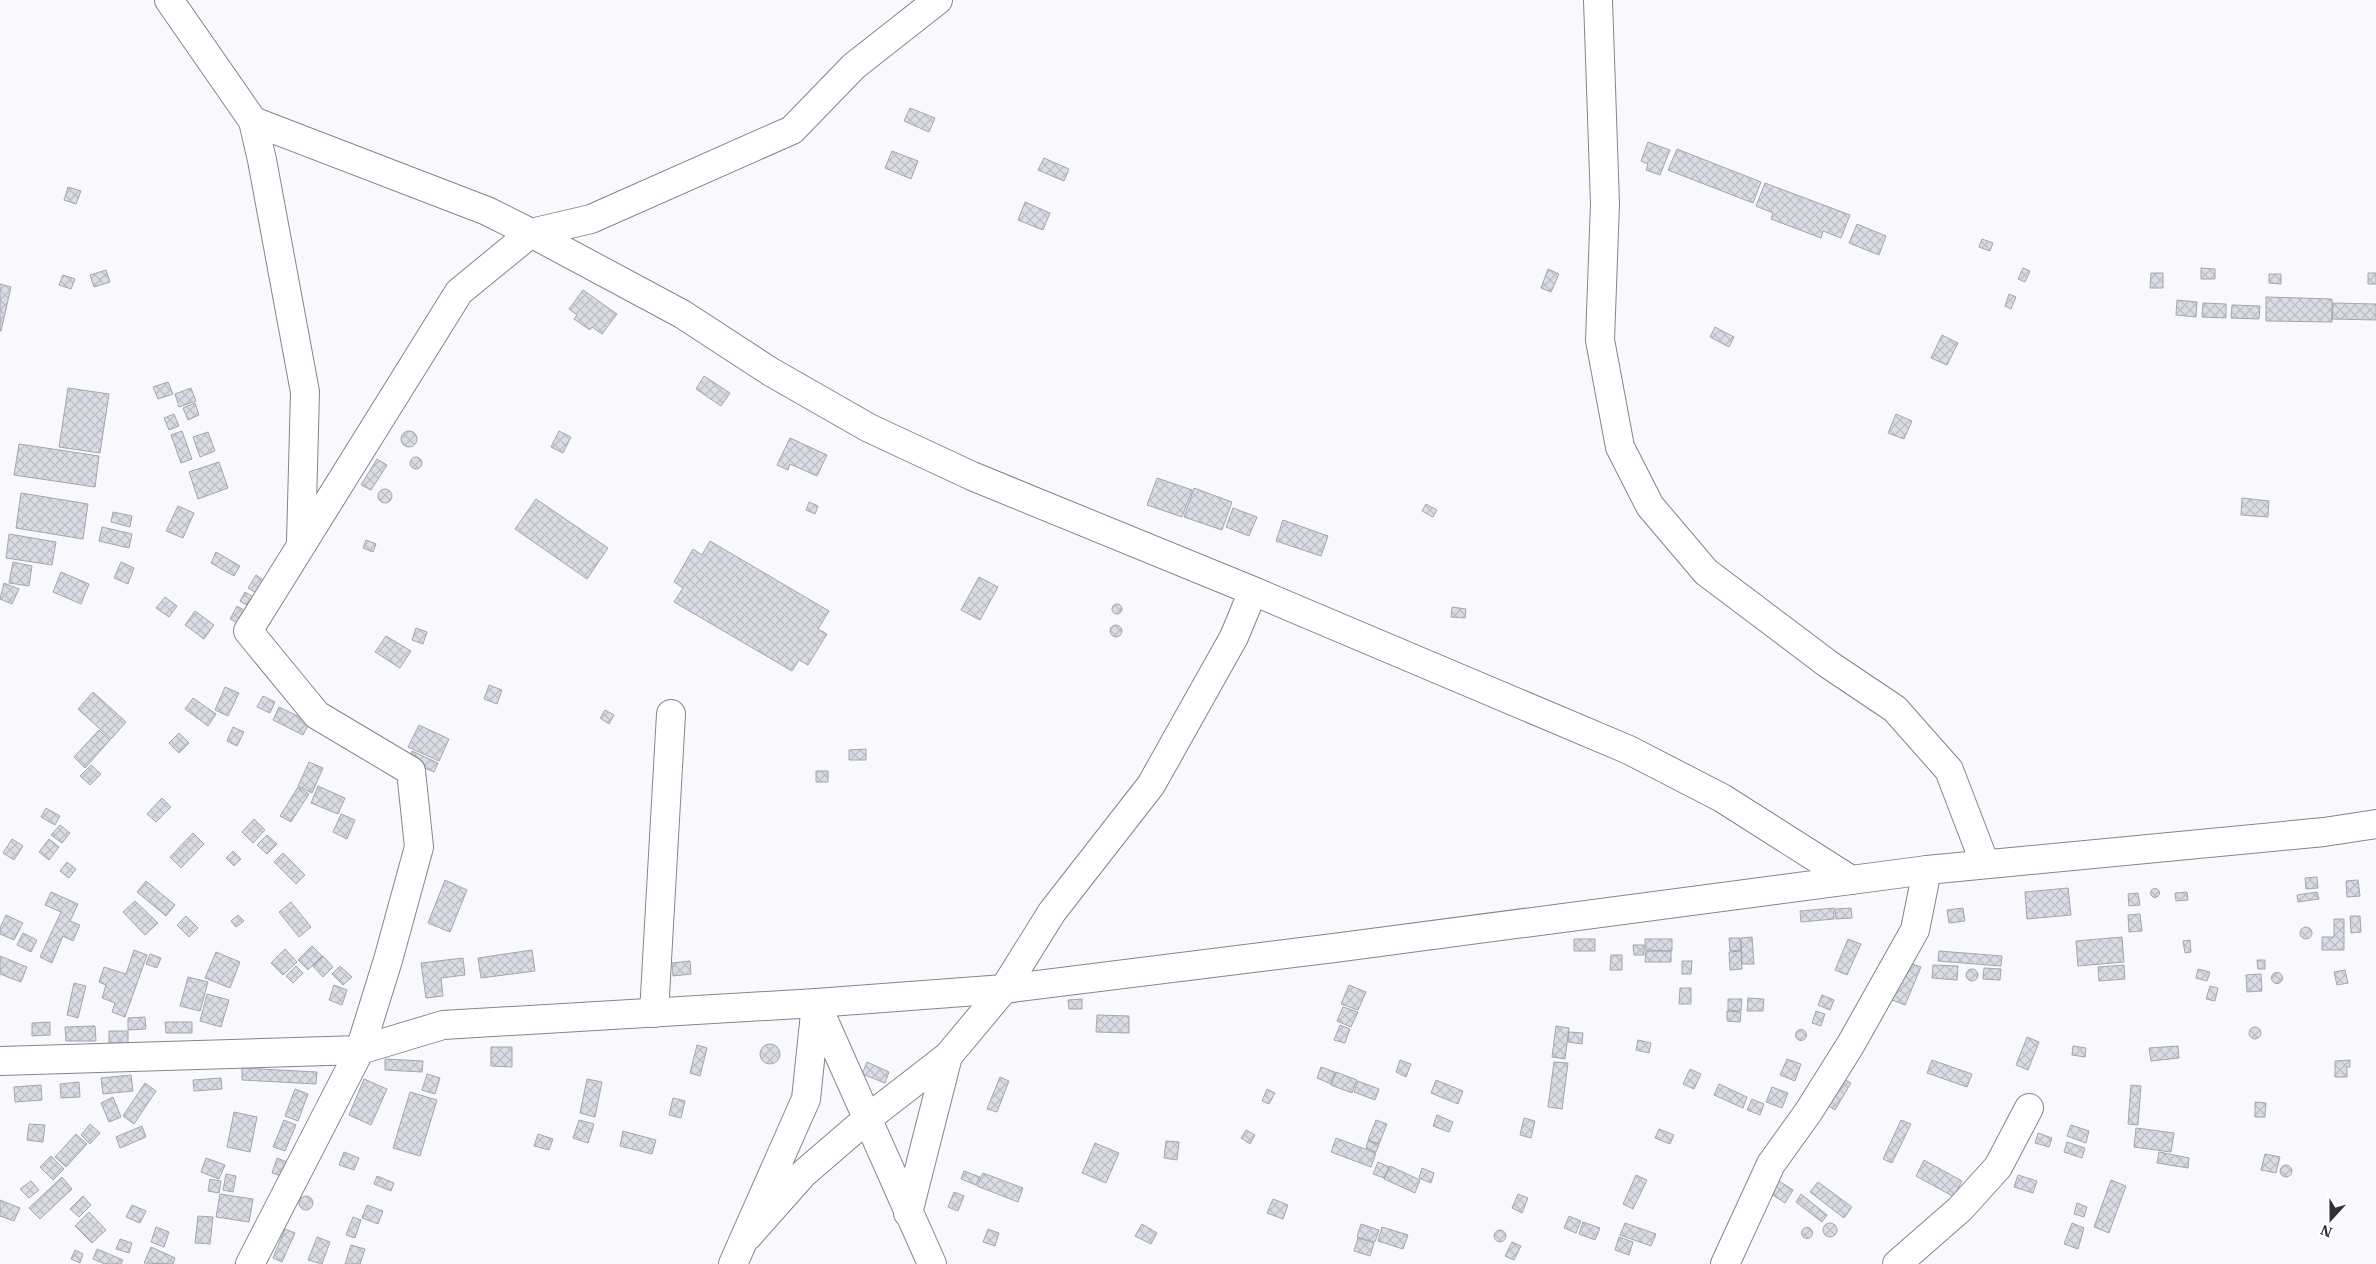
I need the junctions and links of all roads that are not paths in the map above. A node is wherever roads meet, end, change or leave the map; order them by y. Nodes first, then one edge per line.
1 (169, 0) edge
2 (938, 0) edge
3 (1598, 0) edge
4 (253, 121) junction
5 (531, 233) junction
6 (302, 544) junction
7 (1253, 591) junction
8 (670, 714) dead end
9 (2376, 824) edge
10 (1985, 864) junction
11 (1927, 870) junction
12 (1851, 880) junction
13 (1004, 989) junction
14 (816, 1003) junction
15 (654, 1013) junction
16 (360, 1050) junction
17 (948, 1056) junction
18 (0, 1061) edge
19 (2029, 1108) dead end
20 (868, 1118) junction
21 (908, 1213) junction
22 (748, 1236) junction
23 (250, 1264) edge
24 (734, 1264) edge
25 (932, 1264) edge
26 (1724, 1264) edge
27 (1897, 1264) edge

1 - 4 street
2 - 5 street
3 - 10 street
4 - 5 street
4 - 6 street
5 - 6 street
5 - 7 street
6 - 16 street
7 - 12 street
7 - 13 street
8 - 15 street
9 - 10 street
10 - 11 street
11 - 12 street
11 - 26 street
12 - 13 street
13 - 14 street
13 - 17 street
14 - 15 street
14 - 20 street
14 - 22 street
15 - 16 street
16 - 18 street
16 - 23 street
17 - 20 street
17 - 21 street
19 - 27 street
20 - 21 street
20 - 22 street
21 - 25 street
22 - 24 street

